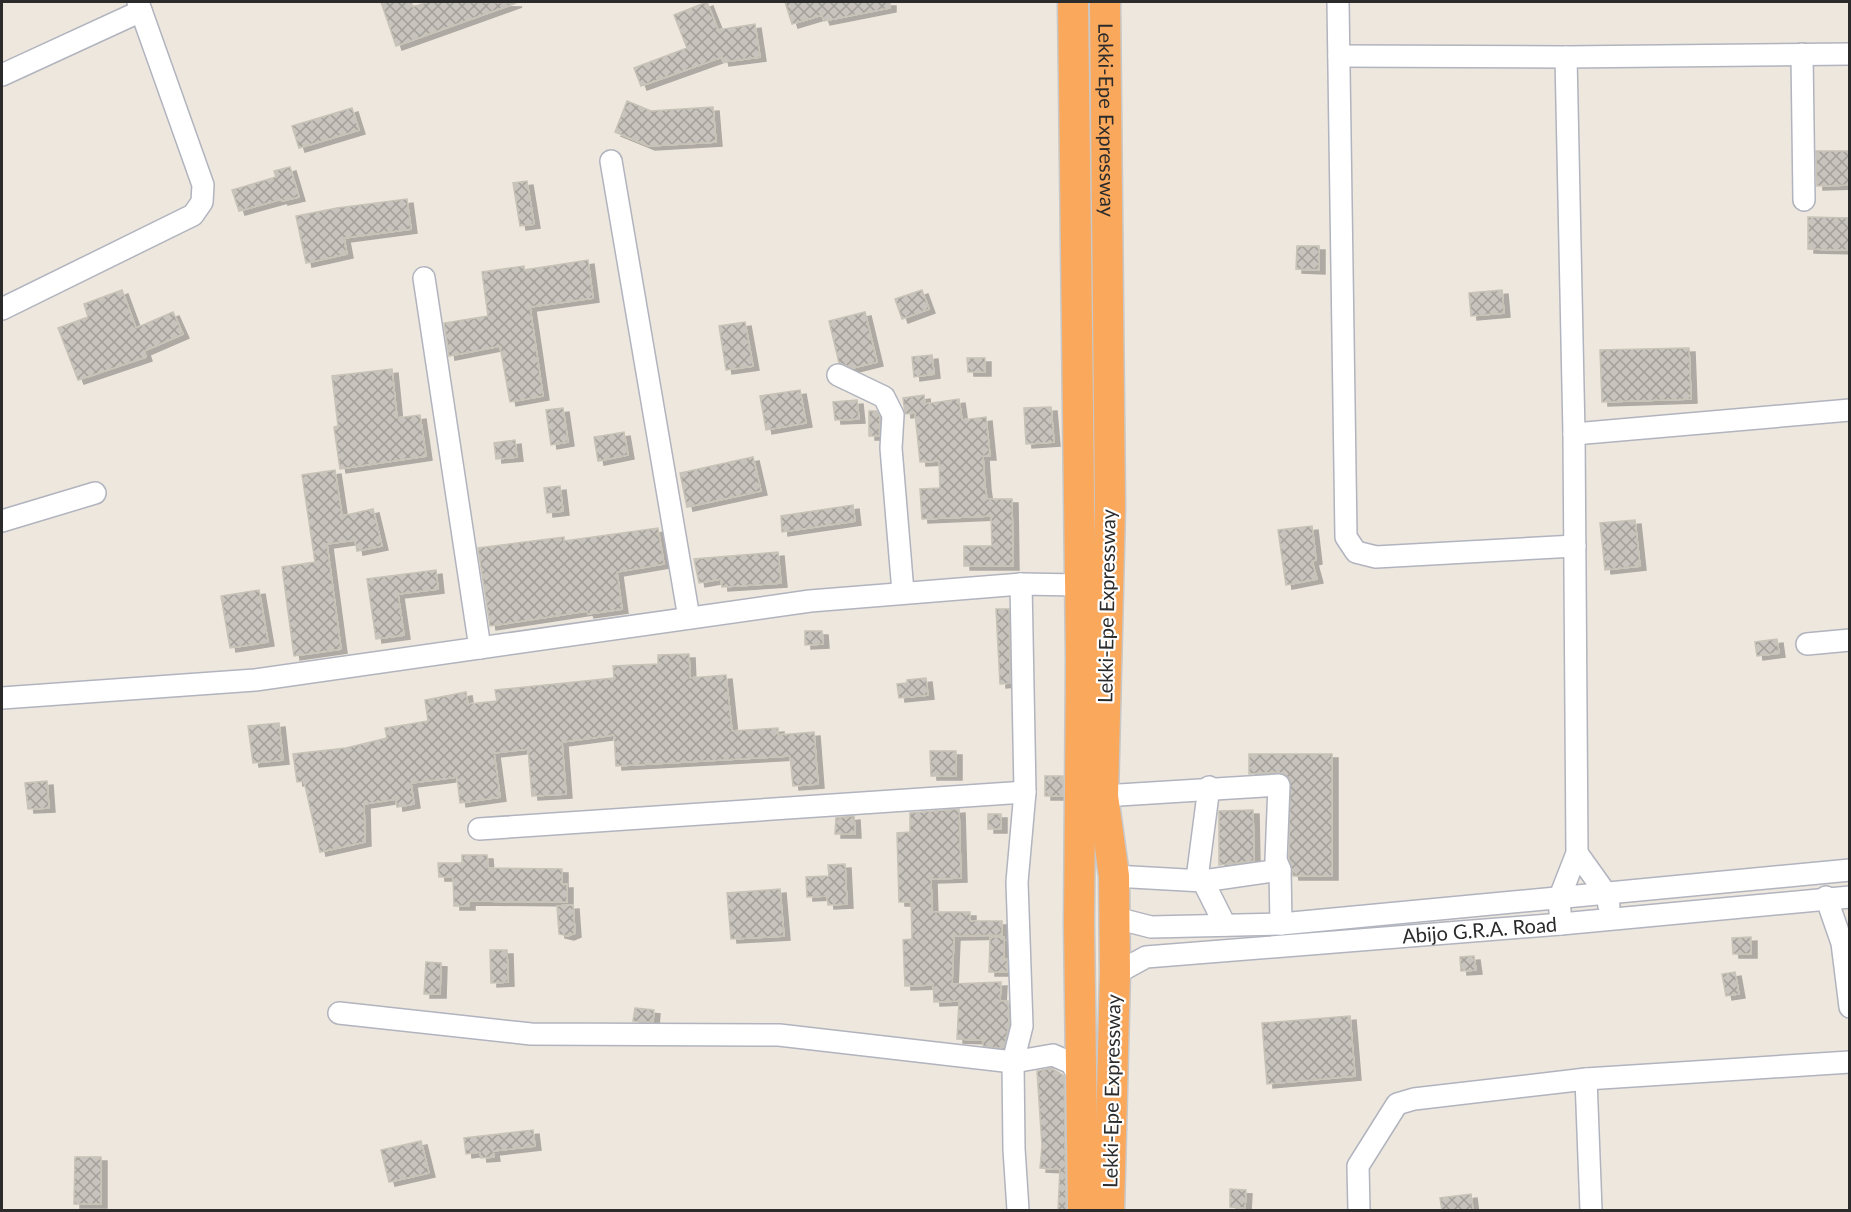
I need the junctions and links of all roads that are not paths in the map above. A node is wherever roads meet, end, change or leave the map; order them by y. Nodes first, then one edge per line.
1 (1073, 2) edge
2 (1105, 2) edge
3 (1338, 2) edge
4 (140, 6) edge
5 (1802, 54) junction
6 (1850, 54) edge
7 (1339, 56) junction
8 (1566, 57) junction
9 (2, 75) edge
10 (1075, 148) junction
11 (1105, 148) junction
12 (611, 161) dead end
13 (1804, 200) dead end
14 (424, 278) dead end
15 (2, 309) edge
16 (838, 375) dead end
17 (1850, 410) edge
18 (1574, 434) junction
19 (95, 493) dead end
20 (2, 521) edge
21 (1575, 546) junction
22 (1021, 584) junction
23 (1079, 585) junction
24 (903, 592) junction
25 (689, 618) junction
26 (1850, 640) edge
27 (1807, 644) dead end
28 (480, 648) junction
29 (2, 699) edge
30 (1209, 787) junction
31 (1025, 792) junction
32 (1103, 796) junction
33 (479, 829) dead end
34 (1577, 854) junction
35 (1278, 865) junction
36 (1850, 870) edge
37 (1114, 876) junction
38 (1201, 876) junction
39 (1607, 895) junction
40 (1826, 897) junction
41 (1850, 897) edge
42 (1559, 899) junction
43 (1112, 917) junction
44 (1610, 920) junction
45 (1281, 924) junction
46 (1561, 924) junction
47 (1225, 925) junction
48 (1846, 937) edge
49 (1115, 974) junction
50 (1850, 1007) edge
51 (339, 1013) dead end
52 (1013, 1062) junction
53 (1850, 1062) edge
54 (1586, 1079) junction
55 (1082, 1082) junction
56 (1018, 1210) edge
57 (1083, 1210) edge
58 (1109, 1210) edge
59 (1359, 1210) edge
60 (1591, 1210) edge

1 - 10 highway, Lekki-Epe Expressway
2 - 11 highway, Lekki-Epe Expressway
3 - 7 street
4 - 9 street
4 - 15 street
5 - 6 street
5 - 8 street
5 - 13 street
7 - 8 street
7 - 21 street
8 - 18 street
10 - 11 highway
10 - 23 highway, Lekki-Epe Expressway
11 - 32 highway, Lekki-Epe Expressway
12 - 25 street
14 - 28 street
16 - 24 street
17 - 18 street
18 - 21 street
19 - 20 street
21 - 34 street
22 - 23 street
22 - 24 street
22 - 31 street
23 - 55 highway, Lekki-Epe Expressway
24 - 25 street
25 - 28 street
26 - 27 street
28 - 29 street
30 - 32 street
30 - 35 street
30 - 38 street
31 - 33 street
31 - 52 street
32 - 37 highway, Lekki-Epe Expressway
34 - 39 street
34 - 42 street
35 - 38 street
35 - 45 street
36 - 39 street, Abijo G.R.A. Road
37 - 38 street
37 - 43 highway, Lekki-Epe Expressway
38 - 47 street
39 - 42 street, Abijo G.R.A. Road
39 - 44 street
40 - 41 street, Abijo G.R.A. Road
40 - 44 street, Abijo G.R.A. Road
40 - 48 street
42 - 45 street, Abijo G.R.A. Road
42 - 46 street
43 - 47 street, Abijo G.R.A. Road
43 - 49 highway, Lekki-Epe Expressway
44 - 46 street, Abijo G.R.A. Road
45 - 47 street, Abijo G.R.A. Road
46 - 49 street, Abijo G.R.A. Road
48 - 50 street
49 - 58 highway, Lekki-Epe Expressway
51 - 52 street
52 - 55 street
52 - 56 street
53 - 54 street
54 - 59 street
54 - 60 street
55 - 57 highway, Lekki-Epe Expressway

